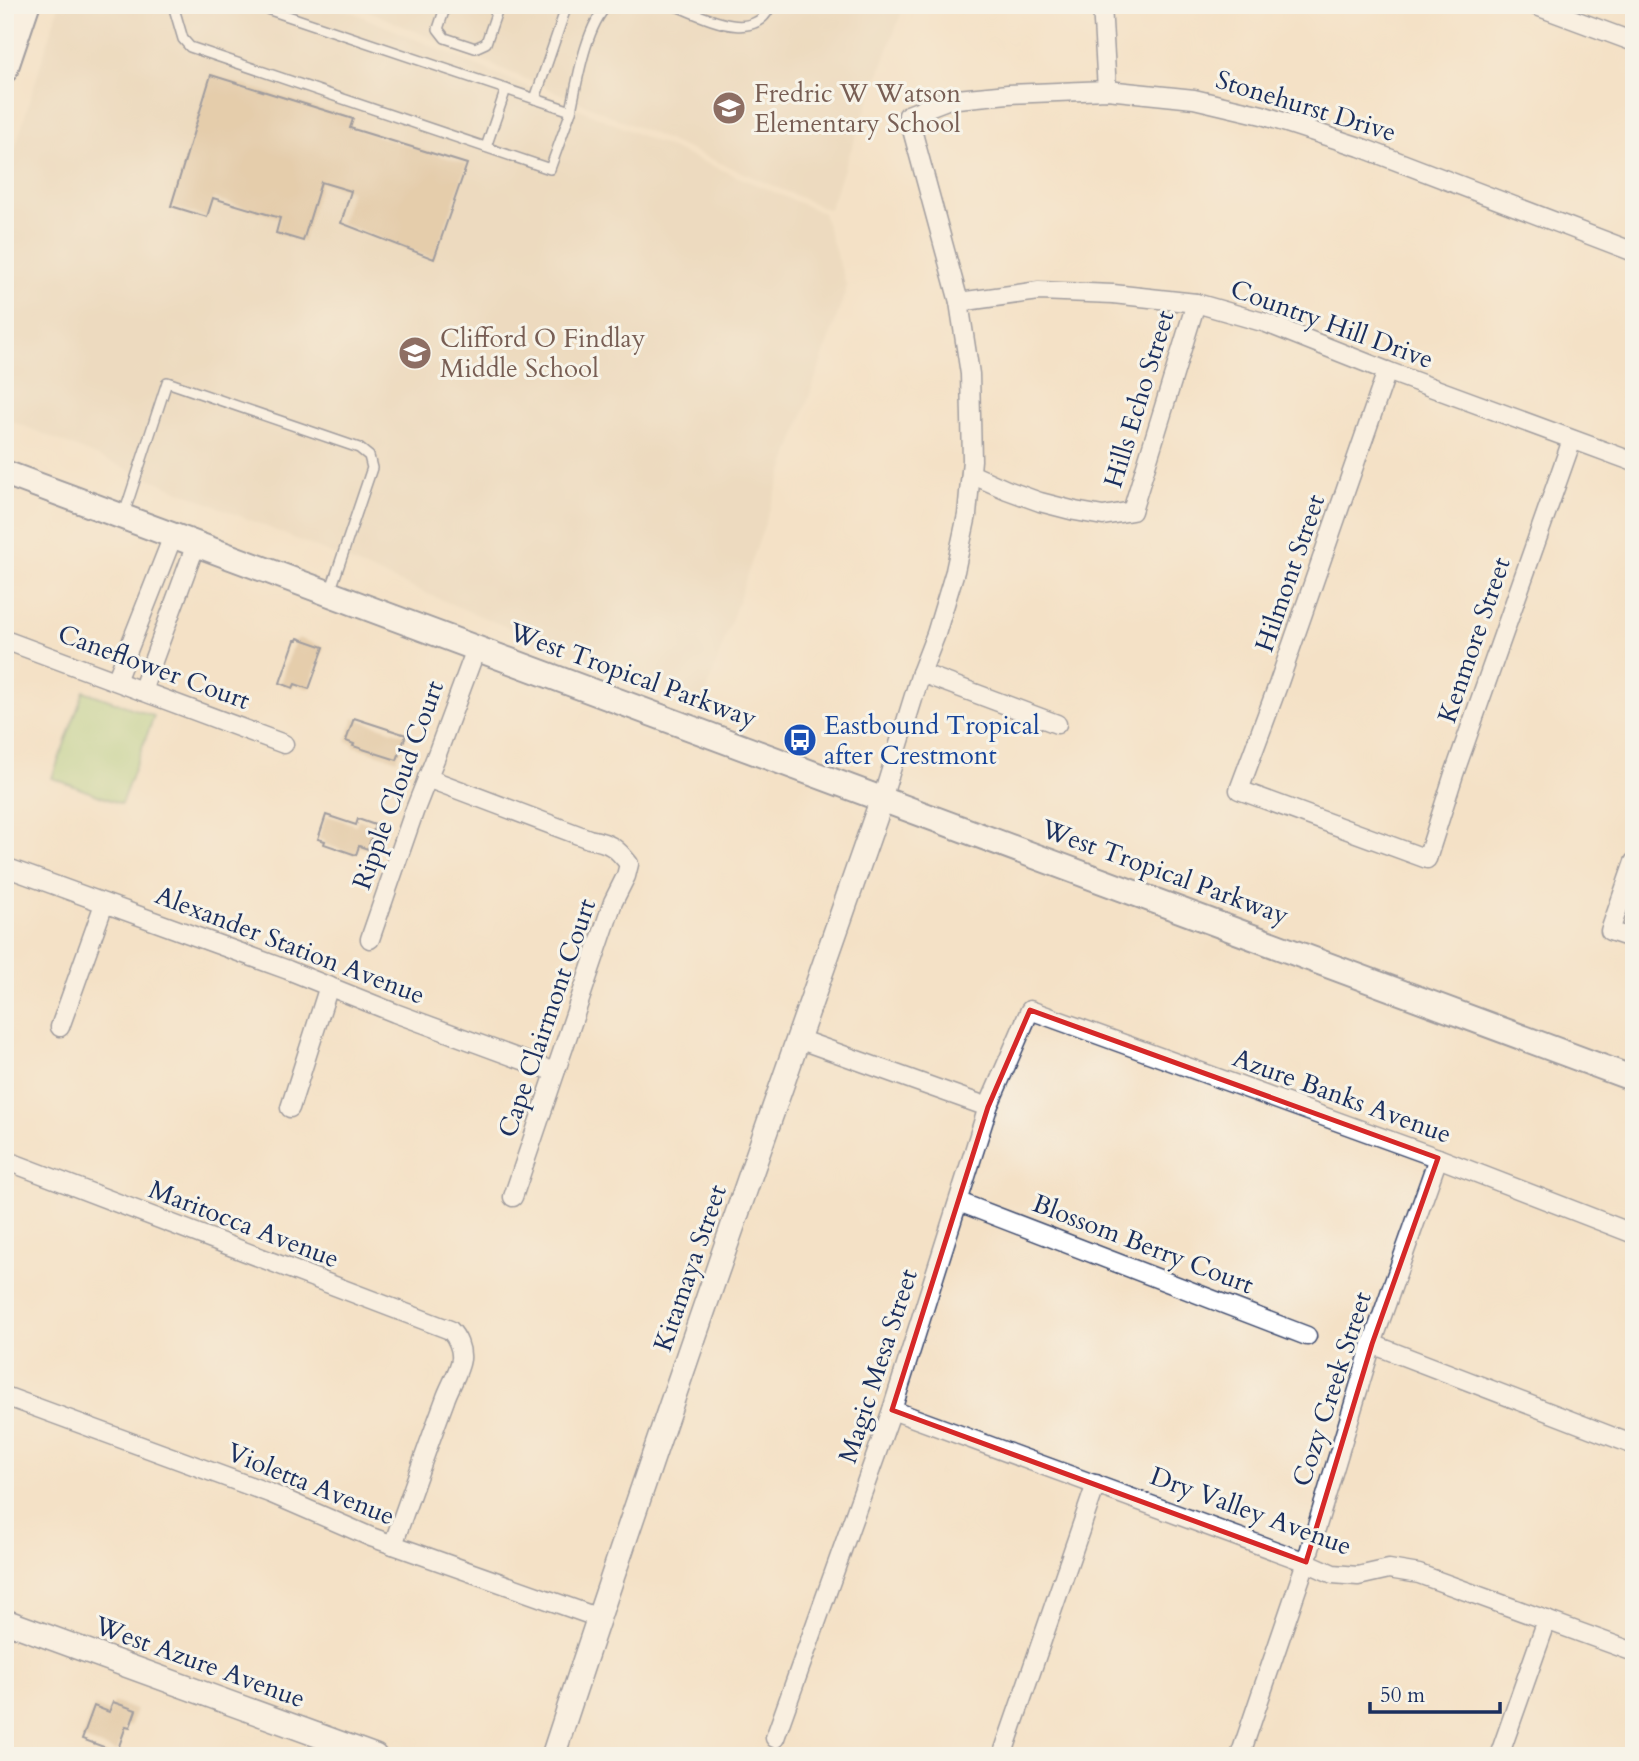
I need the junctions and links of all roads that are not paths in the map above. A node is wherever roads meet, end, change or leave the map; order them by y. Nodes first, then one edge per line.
1 (27, 5) edge
2 (173, 5) edge
3 (255, 5) edge
4 (446, 5) edge
5 (499, 5) edge
6 (567, 5) edge
7 (608, 5) edge
8 (673, 5) edge
9 (771, 5) edge
10 (1102, 5) edge
11 (1534, 5) edge
12 (1634, 42) edge
13 (5, 70) edge
14 (506, 89) junction
15 (1108, 90) junction
16 (536, 99) junction
17 (571, 111) junction
18 (486, 147) junction
19 (1634, 252) edge
20 (960, 302) junction
21 (1196, 303) junction
22 (1387, 371) junction
23 (1572, 440) junction
24 (1634, 462) edge
25 (5, 472) edge
26 (971, 474) junction
27 (123, 516) junction
28 (184, 540) junction
29 (329, 594) junction
30 (5, 640) edge
31 (476, 649) junction
32 (921, 673) junction
33 (116, 681) junction
34 (142, 691) junction
35 (1057, 724) dead end
36 (284, 744) dead end
37 (427, 778) junction
38 (883, 799) junction
39 (1427, 859) joint
40 (1634, 862) edge
41 (5, 867) edge
42 (104, 904) junction
43 (370, 939) dead end
44 (1634, 939) edge
45 (329, 986) junction
46 (1030, 1010) joint
47 (60, 1027) dead end
48 (798, 1039) junction
49 (555, 1072) junction
50 (1634, 1079) edge
51 (988, 1107) junction
52 (290, 1108) dead end
53 (1438, 1158) junction
54 (5, 1160) edge
55 (513, 1197) dead end
56 (959, 1202) junction
57 (1634, 1234) edge
58 (1307, 1336) dead end
59 (1371, 1343) junction
60 (5, 1396) edge
61 (892, 1410) junction
62 (1634, 1445) edge
63 (1096, 1484) junction
64 (393, 1545) junction
65 (1306, 1562) junction
66 (599, 1618) junction
67 (1547, 1620) junction
68 (5, 1621) edge
69 (1634, 1651) edge
70 (775, 1738) dead end
71 (375, 1756) edge
72 (553, 1756) edge
73 (1002, 1756) edge
74 (1240, 1756) edge
75 (1499, 1756) edge

1 - 13 main road
2 - 18 lane
3 - 14 lane
4 - 5 lane
6 - 16 lane
7 - 17 lane
8 - 9 lane
10 - 15 street
11 - 12 street
14 - 16 lane
14 - 18 lane
15 - 19 street, Stonehurst Drive
15 - 20 street, Stonehurst Drive
16 - 17 lane
17 - 18 lane
20 - 21 street, Country Hill Drive
20 - 26 street
21 - 22 street, Country Hill Drive
21 - 26 street, Hills Echo Street
22 - 23 street, Country Hill Drive
22 - 39 street, Hilmont Street
23 - 24 street, Country Hill Drive
23 - 39 street, Kenmore Street
25 - 27 main road, West Tropical Parkway
26 - 32 street
27 - 28 main road, West Tropical Parkway
27 - 29 lane
28 - 29 main road, West Tropical Parkway
28 - 33 street
28 - 34 street
29 - 31 main road, West Tropical Parkway
30 - 33 street, Caneflower Court
31 - 37 street, Ripple Cloud Court
31 - 38 main road, West Tropical Parkway
32 - 35 street
32 - 38 street
33 - 34 street, Caneflower Court
34 - 36 street, Caneflower Court
37 - 43 street, Ripple Cloud Court
37 - 49 street, Cape Clairmont Court
38 - 48 street, Kitamaya Street
38 - 50 main road, West Tropical Parkway
40 - 44 street
41 - 42 street, Alexander Station Avenue
42 - 45 street, Alexander Station Avenue
42 - 47 street
45 - 49 street, Alexander Station Avenue
45 - 52 street
46 - 51 street, Magic Mesa Street
46 - 53 street, Azure Banks Avenue
48 - 51 street
48 - 66 street, Kitamaya Street
49 - 55 street, Cape Clairmont Court
51 - 56 street, Magic Mesa Street
53 - 57 street, Azure Banks Avenue
53 - 59 street, Cozy Creek Street
54 - 64 street, Maritocca Avenue
56 - 58 street, Blossom Berry Court
56 - 61 street, Magic Mesa Street
59 - 62 street
59 - 65 street, Cozy Creek Street
60 - 64 street, Violetta Avenue
61 - 63 street, Dry Valley Avenue
61 - 70 street, Magic Mesa Street
63 - 65 street, Dry Valley Avenue
63 - 73 street
64 - 66 street, Violetta Avenue
65 - 67 street, Dry Valley Avenue
65 - 74 street, Cozy Creek Street
66 - 72 street, Kitamaya Street
67 - 69 street, Dry Valley Avenue
67 - 75 street
68 - 71 street, West Azure Avenue

